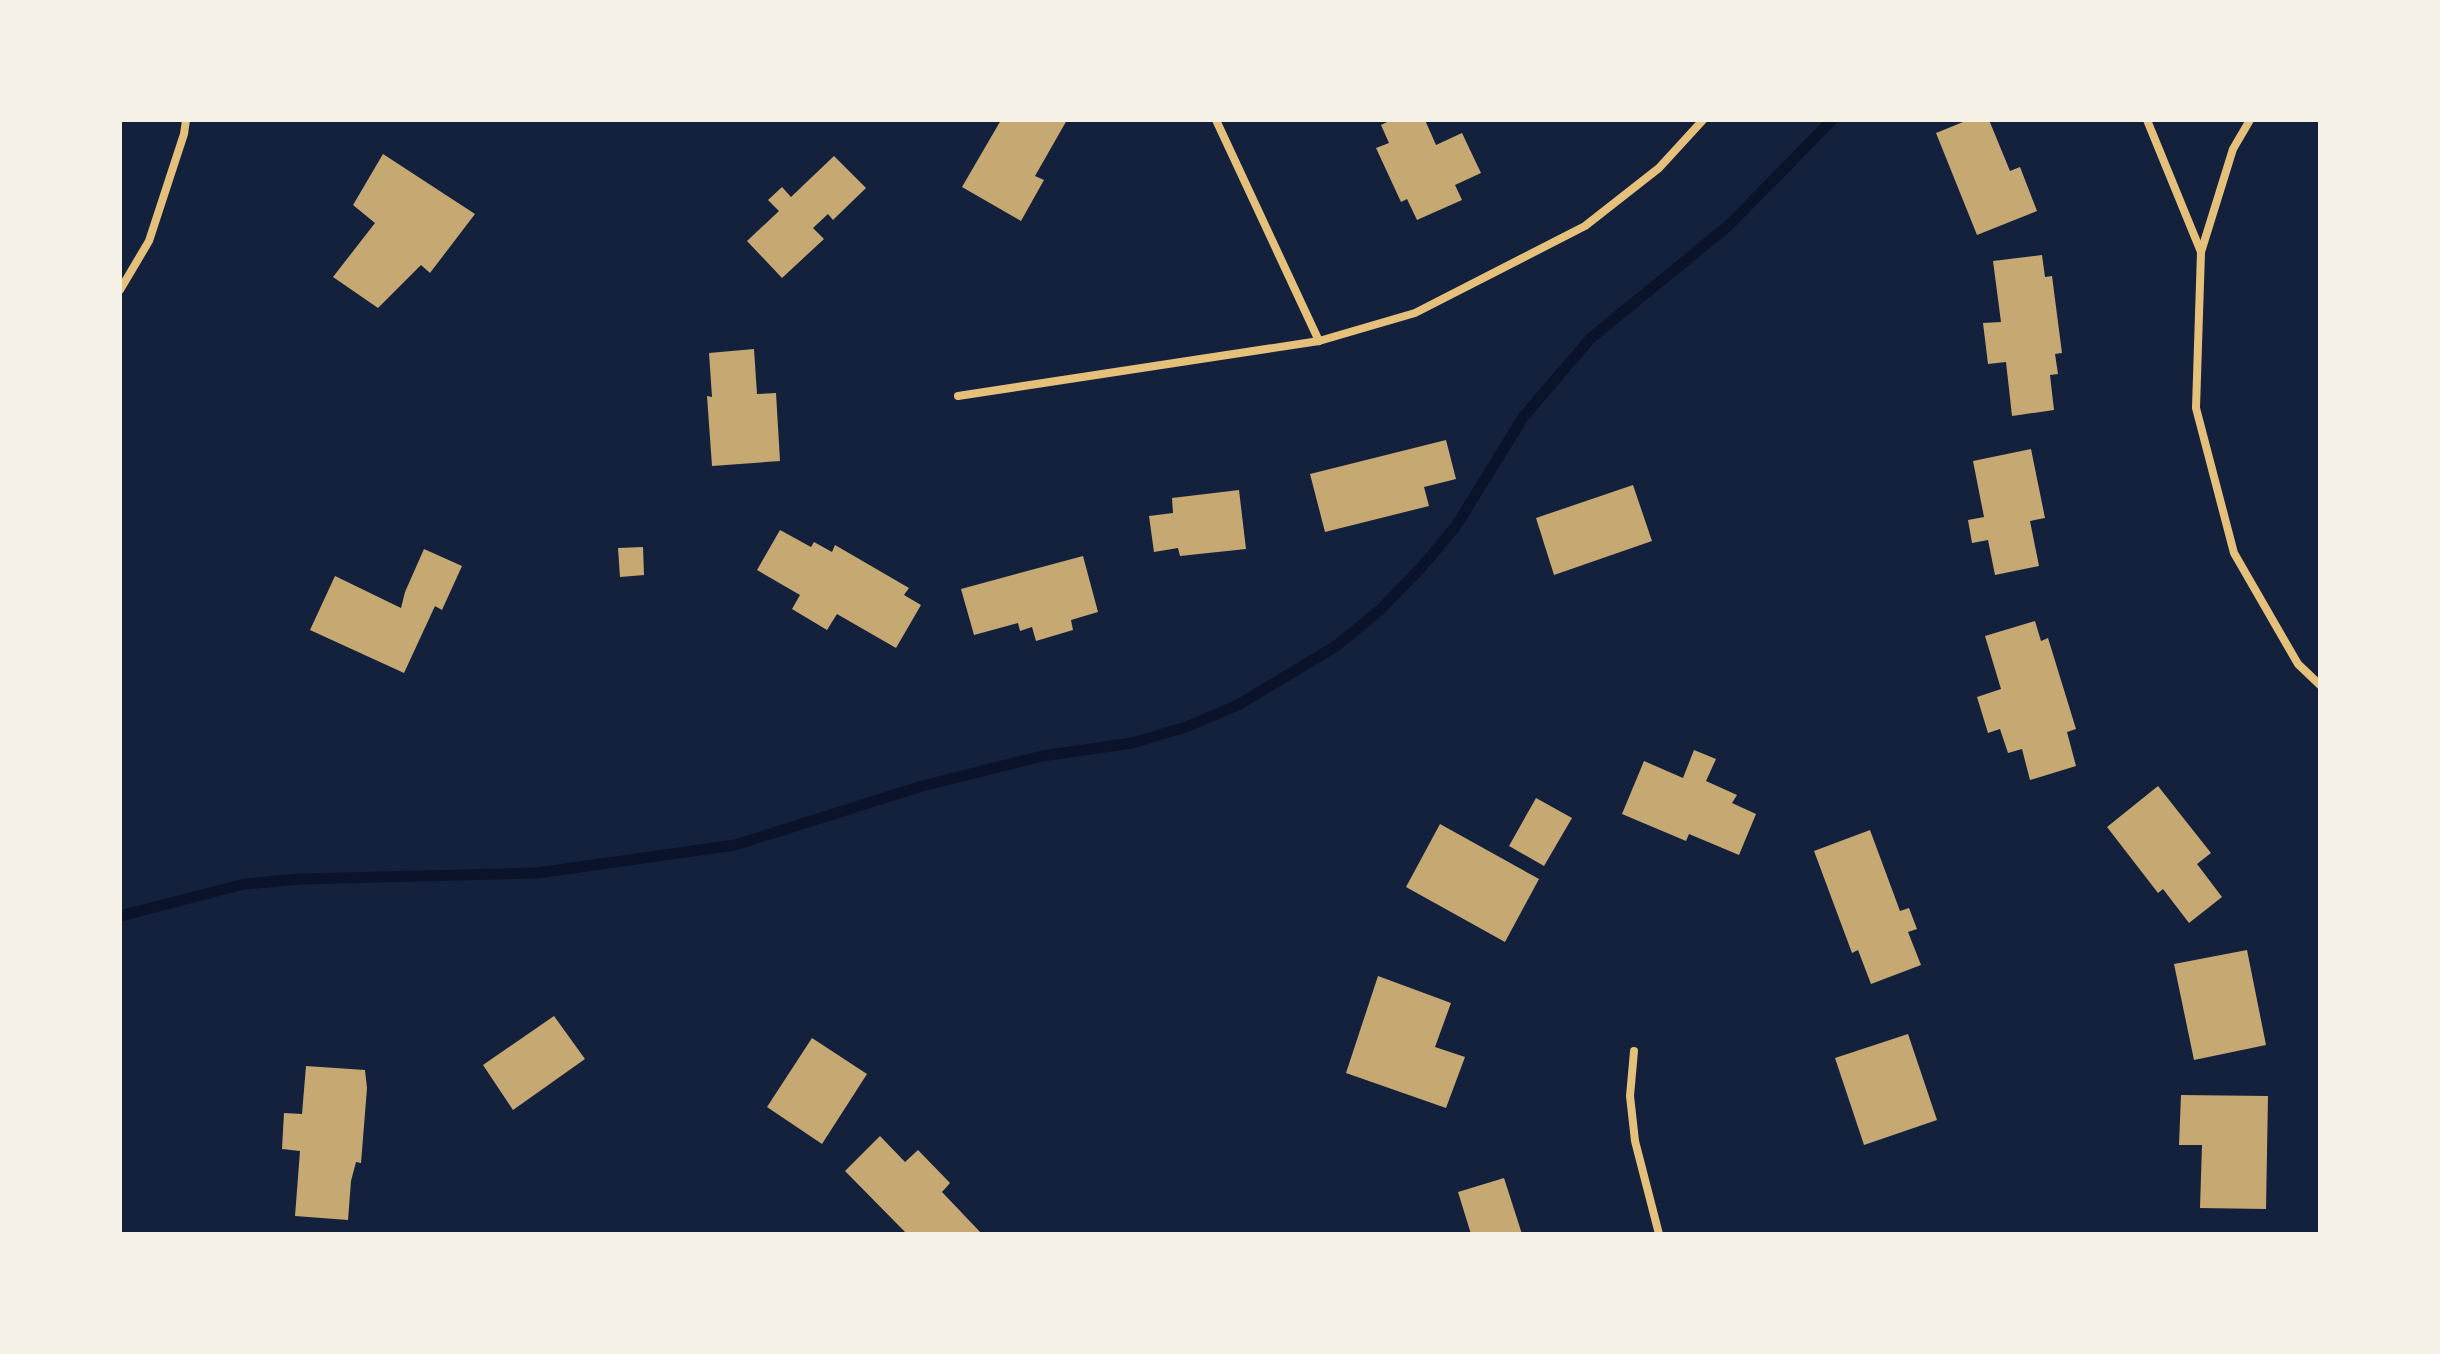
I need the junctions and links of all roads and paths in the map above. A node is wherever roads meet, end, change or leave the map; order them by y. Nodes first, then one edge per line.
1 (186, 120) edge
2 (1216, 120) edge
3 (1703, 120) edge
4 (2147, 120) edge
5 (2250, 120) edge
6 (2201, 252) junction
7 (120, 290) edge
8 (1319, 341) junction
9 (958, 396) dead end
10 (2320, 685) edge
11 (1634, 1051) dead end
12 (1659, 1234) edge

1 - 7 street
2 - 8 street
3 - 8 street
4 - 6 street
5 - 6 street
6 - 10 street
8 - 9 street
11 - 12 street

